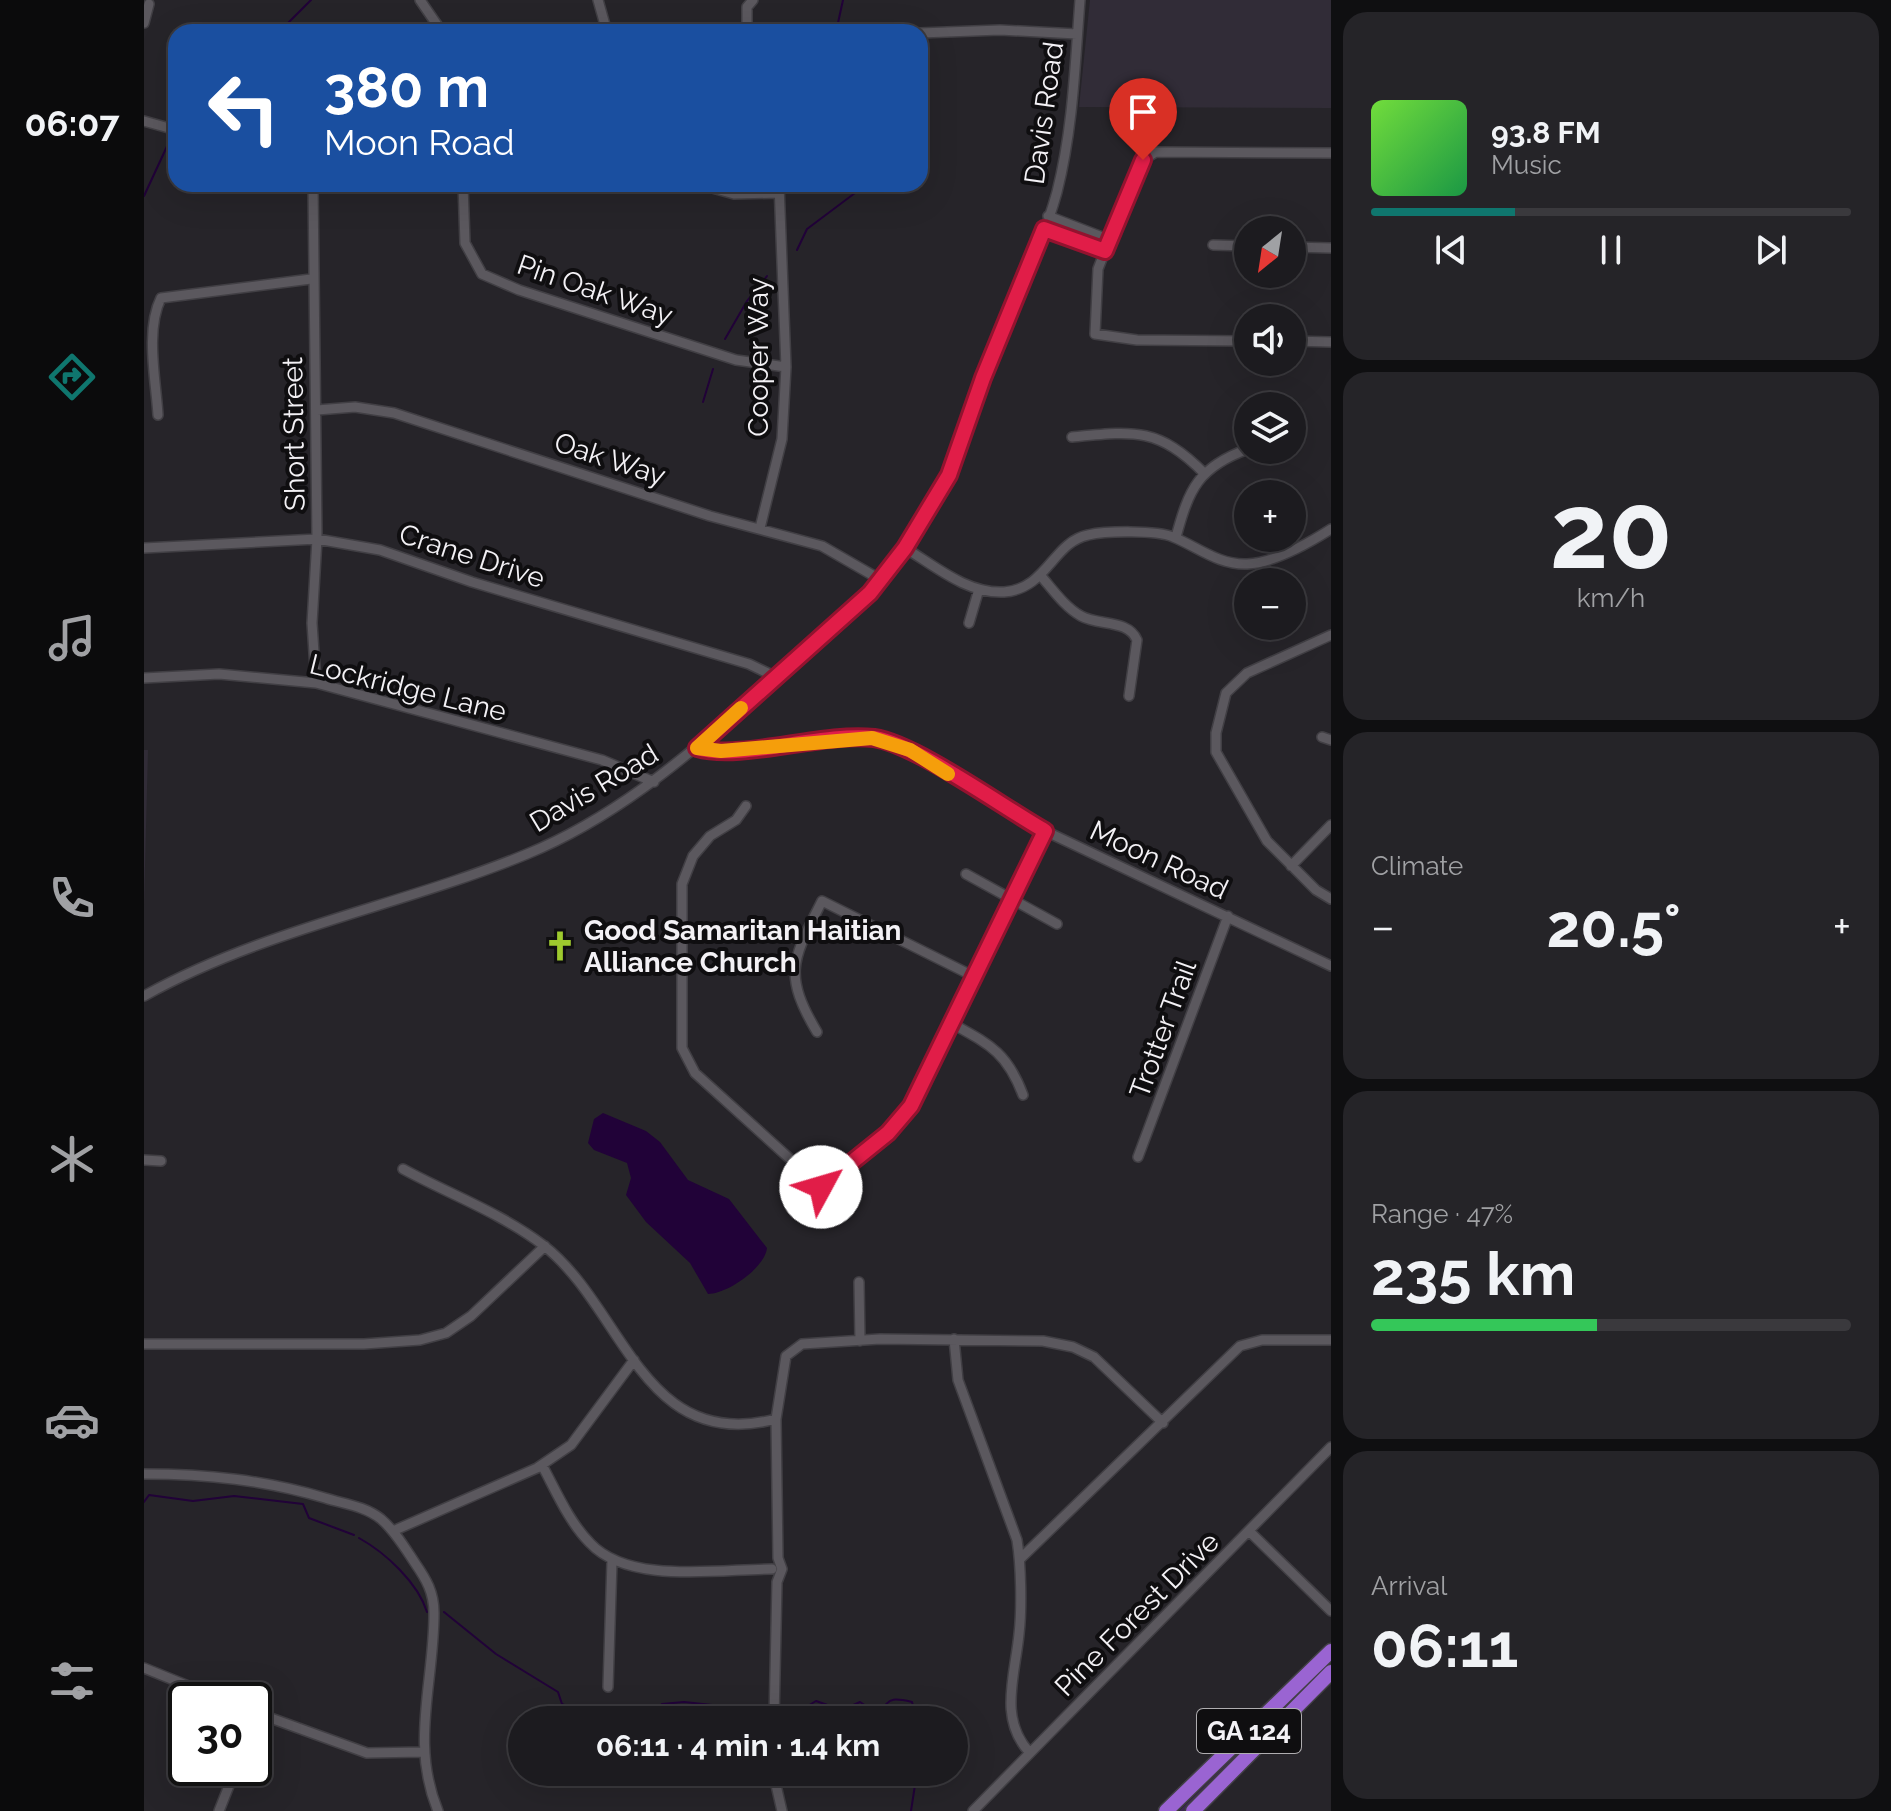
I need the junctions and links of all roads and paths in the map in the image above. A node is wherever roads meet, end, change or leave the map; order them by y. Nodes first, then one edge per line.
1 (420, 0) edge
2 (598, 0) edge
3 (753, 0) edge
4 (1080, 0) edge
5 (149, 4) dead end
6 (144, 23) edge
7 (436, 24) edge
8 (605, 24) edge
9 (747, 24) edge
10 (928, 33) edge
11 (1077, 34) junction
12 (144, 121) edge
13 (168, 128) edge
14 (1331, 153) edge
15 (313, 192) edge
16 (463, 192) edge
17 (727, 192) edge
18 (749, 192) edge
19 (779, 192) edge
20 (1048, 216) junction
21 (1044, 229) junction
22 (1110, 240) junction
23 (1213, 245) dead end
24 (1234, 246) edge
25 (1306, 247) edge
26 (1331, 248) edge
27 (1105, 251) junction
28 (311, 279) junction
29 (1234, 341) edge
30 (1306, 341) edge
31 (1331, 342) edge
32 (786, 367) junction
33 (317, 410) junction
34 (158, 415) dead end
35 (1072, 437) dead end
36 (1234, 455) edge
37 (1204, 473) junction
38 (760, 528) junction
39 (1331, 529) edge
40 (1176, 537) junction
41 (317, 539) junction
42 (144, 548) edge
43 (905, 548) junction
44 (1041, 576) junction
45 (881, 580) junction
46 (979, 589) junction
47 (969, 623) dead end
48 (1331, 635) edge
49 (776, 677) junction
50 (144, 678) edge
51 (316, 683) junction
52 (1129, 696) dead end
53 (697, 748) junction
54 (654, 782) junction
55 (746, 806) dead end
56 (1331, 825) edge
57 (1045, 831) junction
58 (1291, 866) junction
59 (966, 874) dead end
60 (1011, 899) junction
61 (1331, 899) edge
62 (1228, 916) junction
63 (1057, 924) dead end
64 (1331, 966) edge
65 (973, 976) junction
66 (144, 996) edge
67 (951, 1023) junction
68 (817, 1032) dead end
69 (1023, 1095) dead end
70 (1138, 1157) dead end
71 (144, 1160) edge
72 (161, 1161) dead end
73 (403, 1169) dead end
74 (545, 1246) junction
75 (859, 1282) dead end
76 (954, 1339) junction
77 (1331, 1340) edge
78 (860, 1341) junction
79 (144, 1344) edge
80 (634, 1360) junction
81 (776, 1419) junction
82 (1163, 1423) junction
83 (1331, 1447) edge
84 (542, 1465) junction
85 (144, 1474) edge
86 (393, 1531) junction
87 (1249, 1531) junction
88 (778, 1558) junction
89 (1020, 1559) junction
90 (612, 1561) junction
91 (772, 1569) junction
92 (777, 1582) junction
93 (1331, 1611) edge
94 (1331, 1651) edge
95 (144, 1668) edge
96 (1331, 1672) edge
97 (179, 1682) edge
98 (608, 1687) dead end
99 (774, 1706) edge
100 (272, 1719) edge
101 (422, 1752) junction
102 (1030, 1753) junction
103 (229, 1786) edge
104 (776, 1786) edge
105 (219, 1811) edge
106 (438, 1811) edge
107 (782, 1811) edge
108 (973, 1811) edge
109 (1166, 1811) edge
110 (1193, 1811) edge

1 - 7 street
2 - 8 street
3 - 9 street
4 - 11 street, Davis Road
5 - 6 street
10 - 11 street
11 - 20 street, Davis Road
12 - 13 street
14 - 22 street
15 - 28 street, Short Street
16 - 32 street, Pin Oak Way
17 - 18 street
19 - 32 street, Cooper Way
20 - 21 street, Davis Road
20 - 22 street
21 - 27 street
21 - 43 street, Davis Road
22 - 27 street
23 - 24 street
25 - 26 street
27 - 29 street
28 - 33 street, Short Street
28 - 34 street
30 - 31 street
32 - 38 street, Cooper Way
33 - 38 street, Oak Way
33 - 41 street, Short Street
35 - 37 street
36 - 37 street
37 - 40 street
38 - 45 street, Oak Way
39 - 40 street
40 - 44 street
41 - 42 street, Crane Drive
41 - 49 street, Crane Drive
41 - 51 street, Short Street
43 - 45 street, Davis Road
43 - 46 street
44 - 46 street
44 - 52 street
45 - 49 street, Davis Road
46 - 47 street
48 - 58 street
49 - 53 street, Davis Road
50 - 51 street, Lockridge Lane
51 - 54 street, Lockridge Lane
53 - 54 street, Davis Road
53 - 57 street, Moon Road
54 - 66 street, Davis Road
55 - 67 street
56 - 58 street
57 - 60 street
57 - 62 street, Moon Road
58 - 61 street
59 - 60 street
60 - 63 street
60 - 65 street
62 - 64 street, Moon Road
62 - 70 street, Trotter Trail
65 - 67 street
65 - 68 street
67 - 69 street
71 - 72 street
73 - 74 street
74 - 79 street
74 - 80 street
75 - 78 street
76 - 78 street
76 - 82 street
76 - 89 street
77 - 82 street
78 - 81 street
80 - 81 street
80 - 84 street
81 - 88 street
82 - 89 street
83 - 87 street, Pine Forest Drive
84 - 86 street
84 - 90 street
85 - 86 street
86 - 101 street
87 - 93 street
87 - 102 street, Pine Forest Drive
88 - 91 street
88 - 92 street
89 - 102 street
90 - 91 street
90 - 98 street
91 - 92 street
92 - 99 street
94 - 109 highway, GA 124
95 - 97 street
96 - 110 highway, GA 124
100 - 101 street
101 - 106 street
102 - 108 street, Pine Forest Drive
103 - 105 street
104 - 107 street

